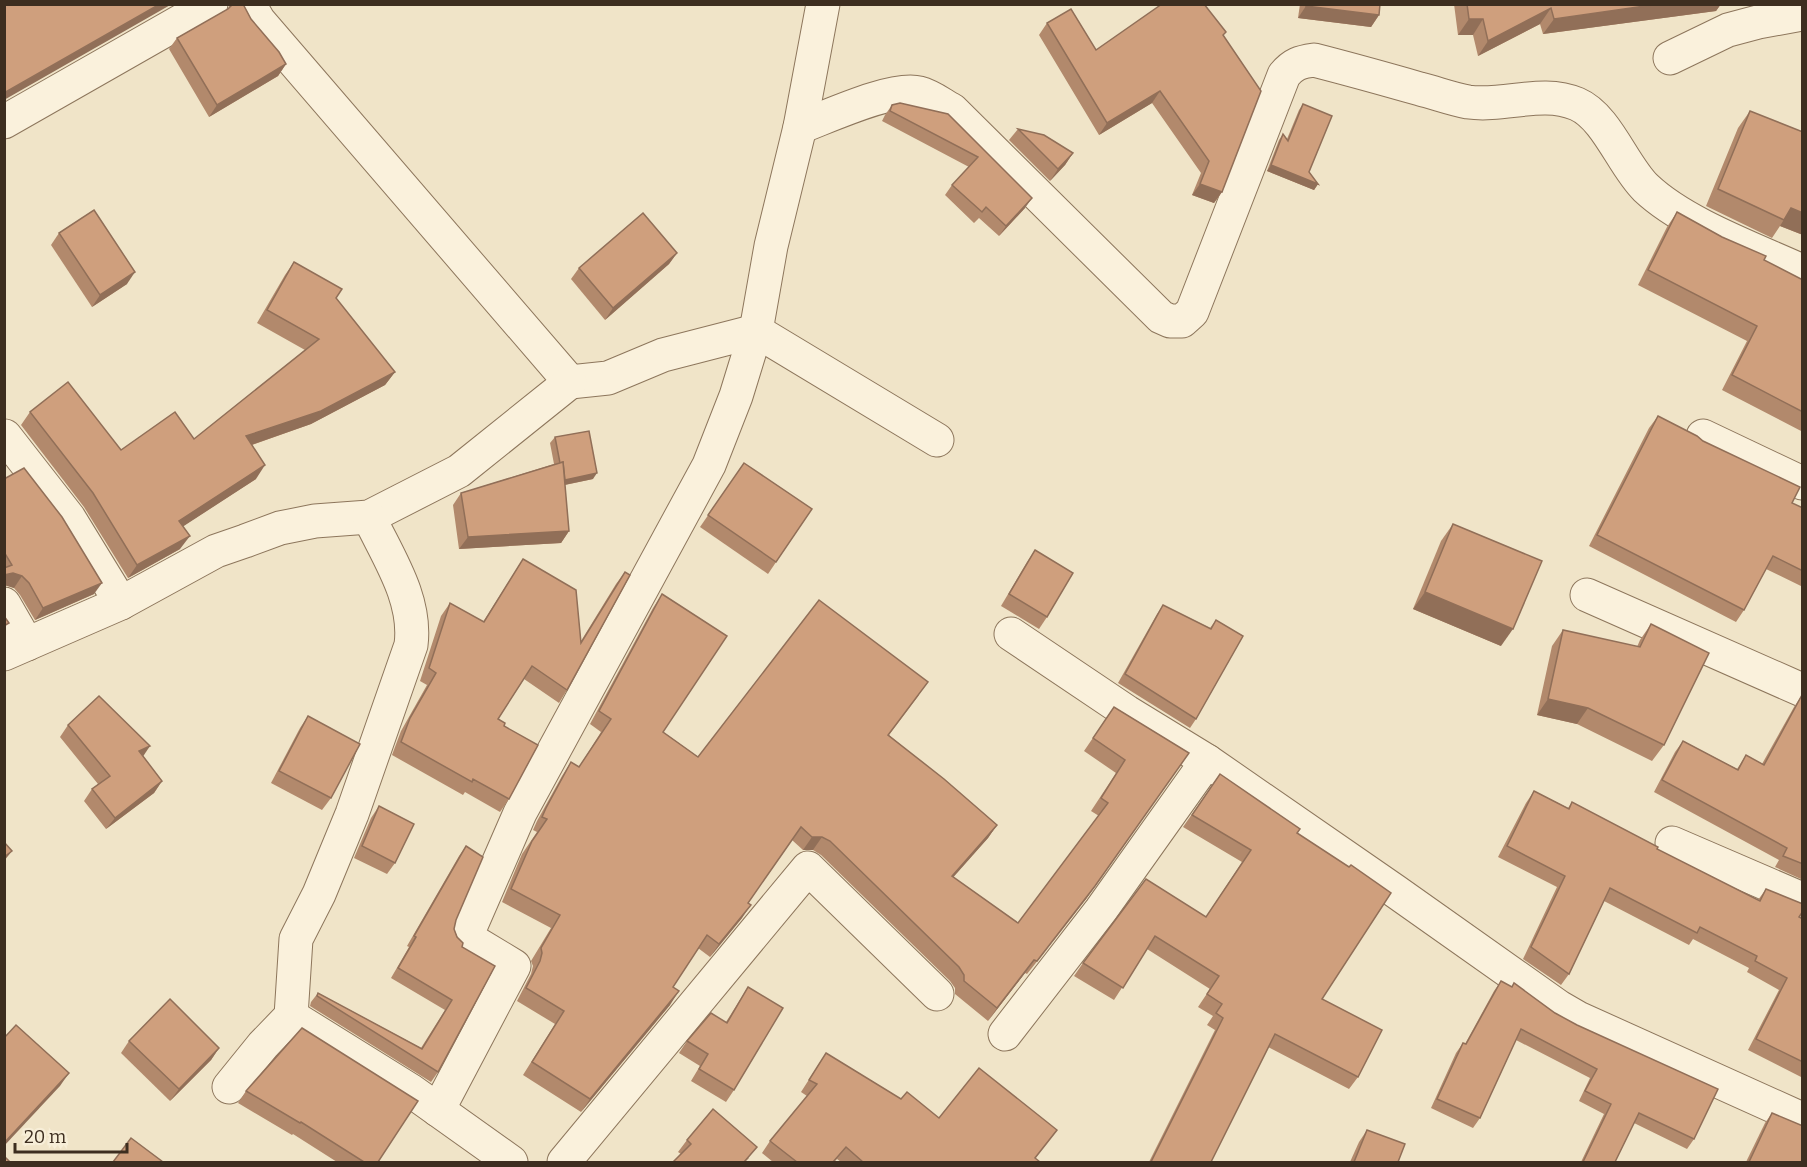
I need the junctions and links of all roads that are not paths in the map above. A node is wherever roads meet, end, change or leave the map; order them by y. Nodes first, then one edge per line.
1 (211, 4) edge
2 (249, 4) edge
3 (823, 4) edge
4 (1803, 14) edge
5 (1670, 58) dead end
6 (4, 122) edge
7 (800, 127) junction
8 (1803, 272) edge
9 (756, 331) junction
10 (570, 382) junction
11 (5, 436) edge
12 (1703, 436) dead end
13 (937, 441) dead end
14 (1803, 483) edge
15 (369, 517) junction
16 (1587, 595) dead end
17 (121, 603) junction
18 (4, 604) edge
19 (1011, 634) dead end
20 (16, 649) edge
21 (1803, 690) edge
22 (1207, 761) junction
23 (1672, 843) dead end
24 (1803, 899) edge
25 (937, 994) dead end
26 (291, 1016) junction
27 (1005, 1034) dead end
28 (229, 1087) dead end
29 (438, 1110) junction
30 (1803, 1119) edge
31 (511, 1162) edge
32 (564, 1162) edge

1 - 6 street
2 - 10 street
3 - 7 street
4 - 5 street
7 - 8 street
7 - 9 street
9 - 10 street
9 - 13 street
9 - 29 street
10 - 15 street
11 - 17 street
12 - 14 street
15 - 17 street
15 - 26 street
16 - 21 street
17 - 20 street
18 - 20 street
19 - 22 street
22 - 27 street
22 - 30 street
23 - 24 street
25 - 32 street
26 - 28 street
26 - 29 street
29 - 31 street

